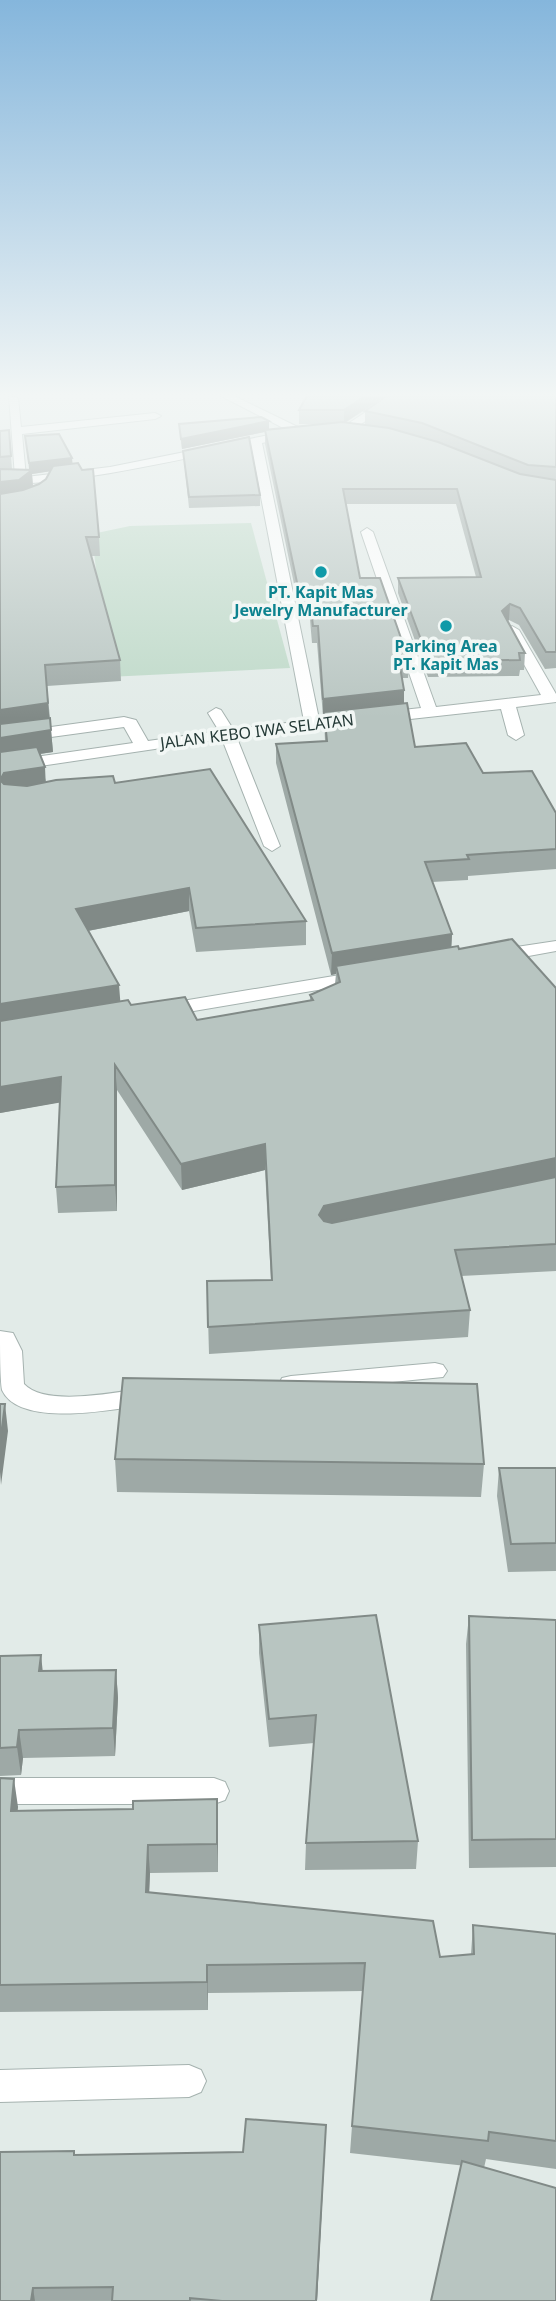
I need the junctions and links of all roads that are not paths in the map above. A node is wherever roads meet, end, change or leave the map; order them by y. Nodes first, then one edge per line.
1 (268, 503) edge
2 (367, 532) dead end
3 (510, 626) edge
4 (553, 698) edge
5 (507, 703) junction
6 (430, 712) junction
7 (216, 713) dead end
8 (312, 724) junction
9 (229, 734) junction
10 (516, 735) dead end
11 (0, 739) edge
12 (142, 745) junction
13 (45, 760) junction
14 (0, 767) edge
15 (55, 780) edge
16 (272, 846) dead end
17 (556, 946) edge
18 (475, 959) edge
19 (380, 975) edge
20 (149, 1013) edge
21 (0, 1339) edge
22 (435, 1371) dead end
23 (270, 1385) edge
24 (174, 1394) edge
25 (0, 1791) edge
26 (214, 1791) dead end
27 (189, 2081) dead end
28 (0, 2086) edge

1 - 8 street
2 - 6 street
3 - 4 street
4 - 5 street, JALAN KEBO IWA SELATAN
5 - 6 street, JALAN KEBO IWA SELATAN
5 - 10 street
6 - 8 street, JALAN KEBO IWA SELATAN
7 - 9 street
8 - 9 street, JALAN KEBO IWA SELATAN
9 - 12 street, JALAN KEBO IWA SELATAN
9 - 16 street
11 - 12 street
12 - 13 street, JALAN KEBO IWA SELATAN
13 - 14 street, JALAN KEBO IWA SELATAN
13 - 15 street
17 - 18 street
19 - 20 street
21 - 24 street
22 - 23 street
25 - 26 street
27 - 28 street

